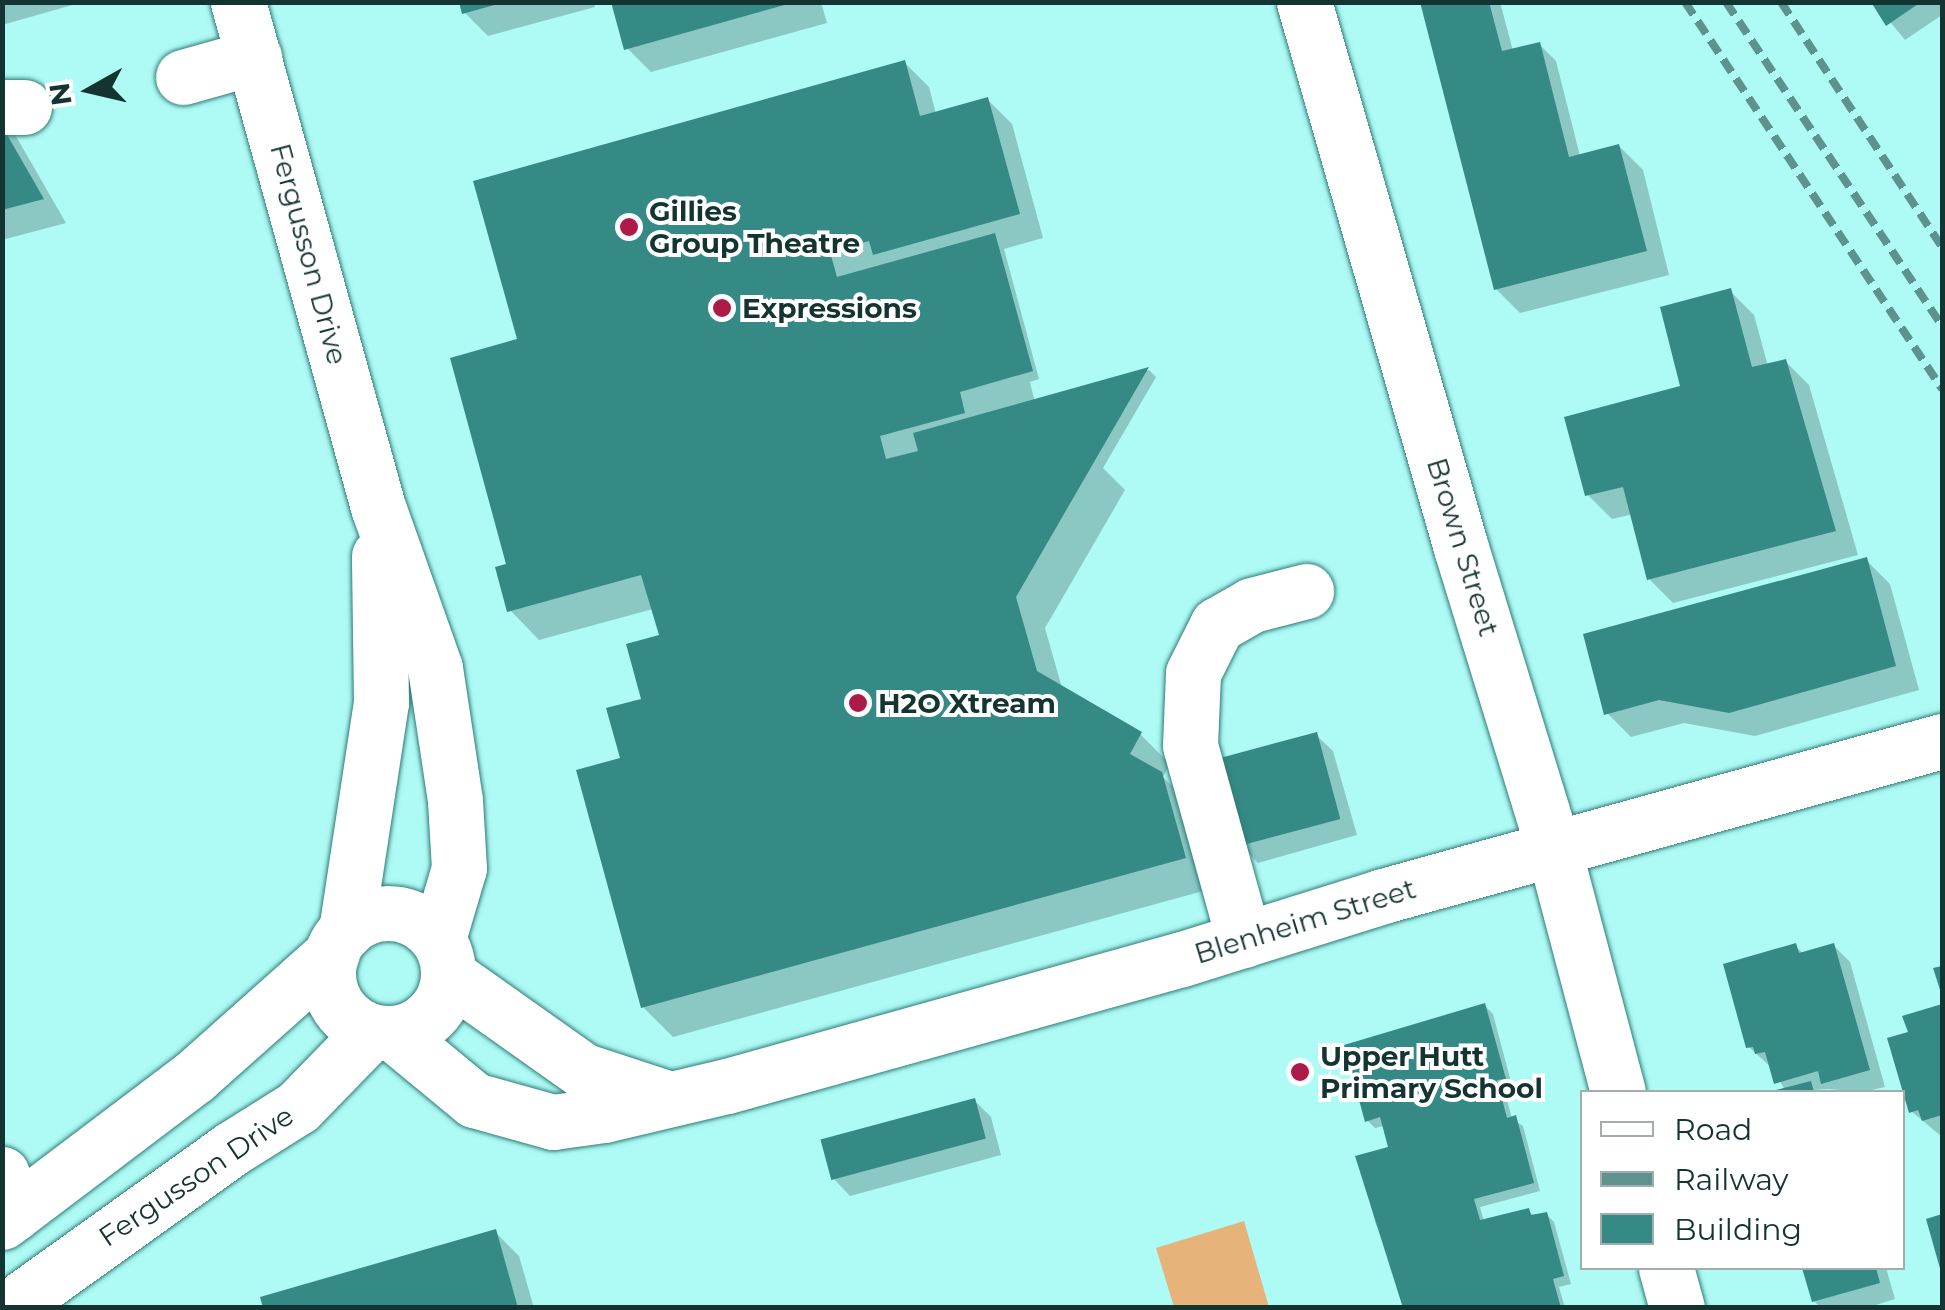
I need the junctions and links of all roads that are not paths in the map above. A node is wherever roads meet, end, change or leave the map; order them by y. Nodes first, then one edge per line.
1 (238, 2) edge
2 (1304, 2) edge
3 (254, 57) junction
4 (183, 77) dead end
5 (378, 507) junction
6 (1306, 591) dead end
7 (1942, 741) edge
8 (1554, 850) junction
9 (1244, 940) junction
10 (338, 942) junction
11 (443, 957) junction
12 (382, 1032) junction
13 (1617, 1090) edge
14 (667, 1098) junction
15 (6, 1203) edge
16 (1667, 1270) edge
17 (9, 1308) edge
18 (1677, 1308) edge

1 - 3 main road, Fergusson Drive
2 - 8 main road, Brown Street
3 - 4 main road
3 - 5 main road, Fergusson Drive
5 - 10 main road, Fergusson Drive
5 - 11 main road, Fergusson Drive
6 - 9 main road
7 - 8 main road, Blenheim Street
8 - 9 main road, Blenheim Street
8 - 13 main road, Brown Street
9 - 14 main road, Blenheim Street
10 - 11 main road
10 - 12 main road
10 - 15 main road
11 - 12 main road
11 - 14 main road, Blenheim Street
12 - 14 main road, Blenheim Street
12 - 17 main road, Fergusson Drive
16 - 18 main road

